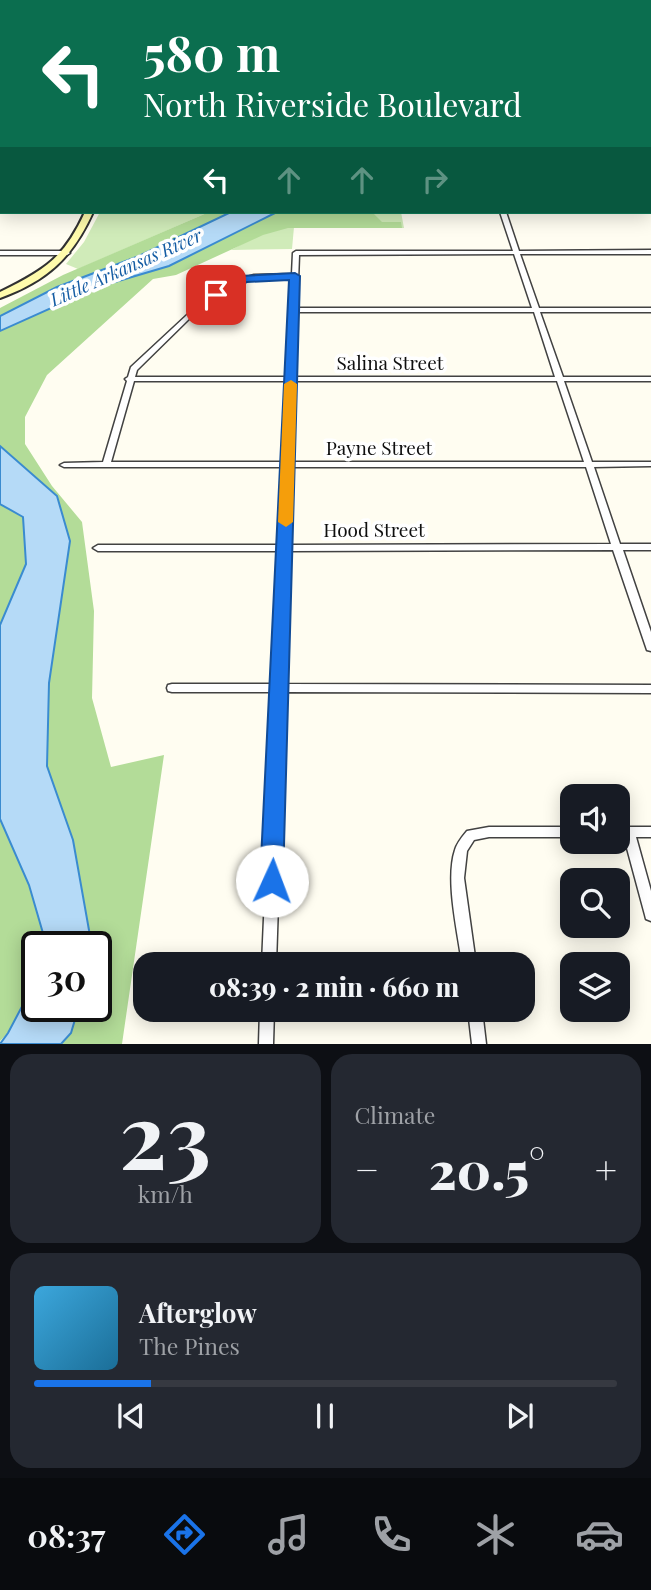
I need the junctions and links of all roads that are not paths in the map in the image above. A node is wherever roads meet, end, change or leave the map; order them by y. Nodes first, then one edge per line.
1 (88, 214) edge
2 (504, 214) edge
3 (651, 252) edge
4 (0, 253) edge
5 (67, 253) junction
6 (517, 253) junction
7 (295, 276) junction
8 (0, 295) edge
9 (293, 310) junction
10 (537, 310) junction
11 (651, 310) edge
12 (129, 379) junction
13 (291, 379) junction
14 (561, 379) junction
15 (651, 379) edge
16 (288, 464) junction
17 (589, 464) junction
18 (651, 464) edge
19 (64, 465) dead end
20 (106, 465) junction
21 (617, 547) junction
22 (651, 547) edge
23 (98, 548) dead end
24 (284, 548) junction
25 (651, 647) edge
26 (172, 688) dead end
27 (279, 688) junction
28 (651, 689) edge
29 (560, 832) edge
30 (630, 832) edge
31 (651, 832) edge
32 (630, 850) edge
33 (651, 915) edge
34 (268, 952) edge
35 (467, 952) edge
36 (266, 1022) edge
37 (476, 1022) edge
38 (265, 1044) edge
39 (479, 1044) edge

1 - 5 main road
2 - 6 street
3 - 6 street
4 - 5 street
5 - 8 main road
6 - 7 street
6 - 10 street
7 - 9 street
7 - 12 street
9 - 10 street
9 - 13 street
10 - 11 street
10 - 14 street
12 - 13 street, Salina Street
12 - 20 street
13 - 14 street, Salina Street
13 - 16 street
14 - 15 street, Salina Street
14 - 17 street
16 - 17 street, Payne Street
16 - 20 street, Payne Street
16 - 24 street
17 - 18 street, Payne Street
17 - 21 street
19 - 20 street, Payne Street
21 - 22 street, Hood Street
21 - 24 street, Hood Street
21 - 25 street
23 - 24 street, Hood Street
24 - 27 street
26 - 27 street
27 - 28 street
27 - 34 street
29 - 35 street
30 - 31 street
32 - 33 street
36 - 38 street
37 - 39 street

